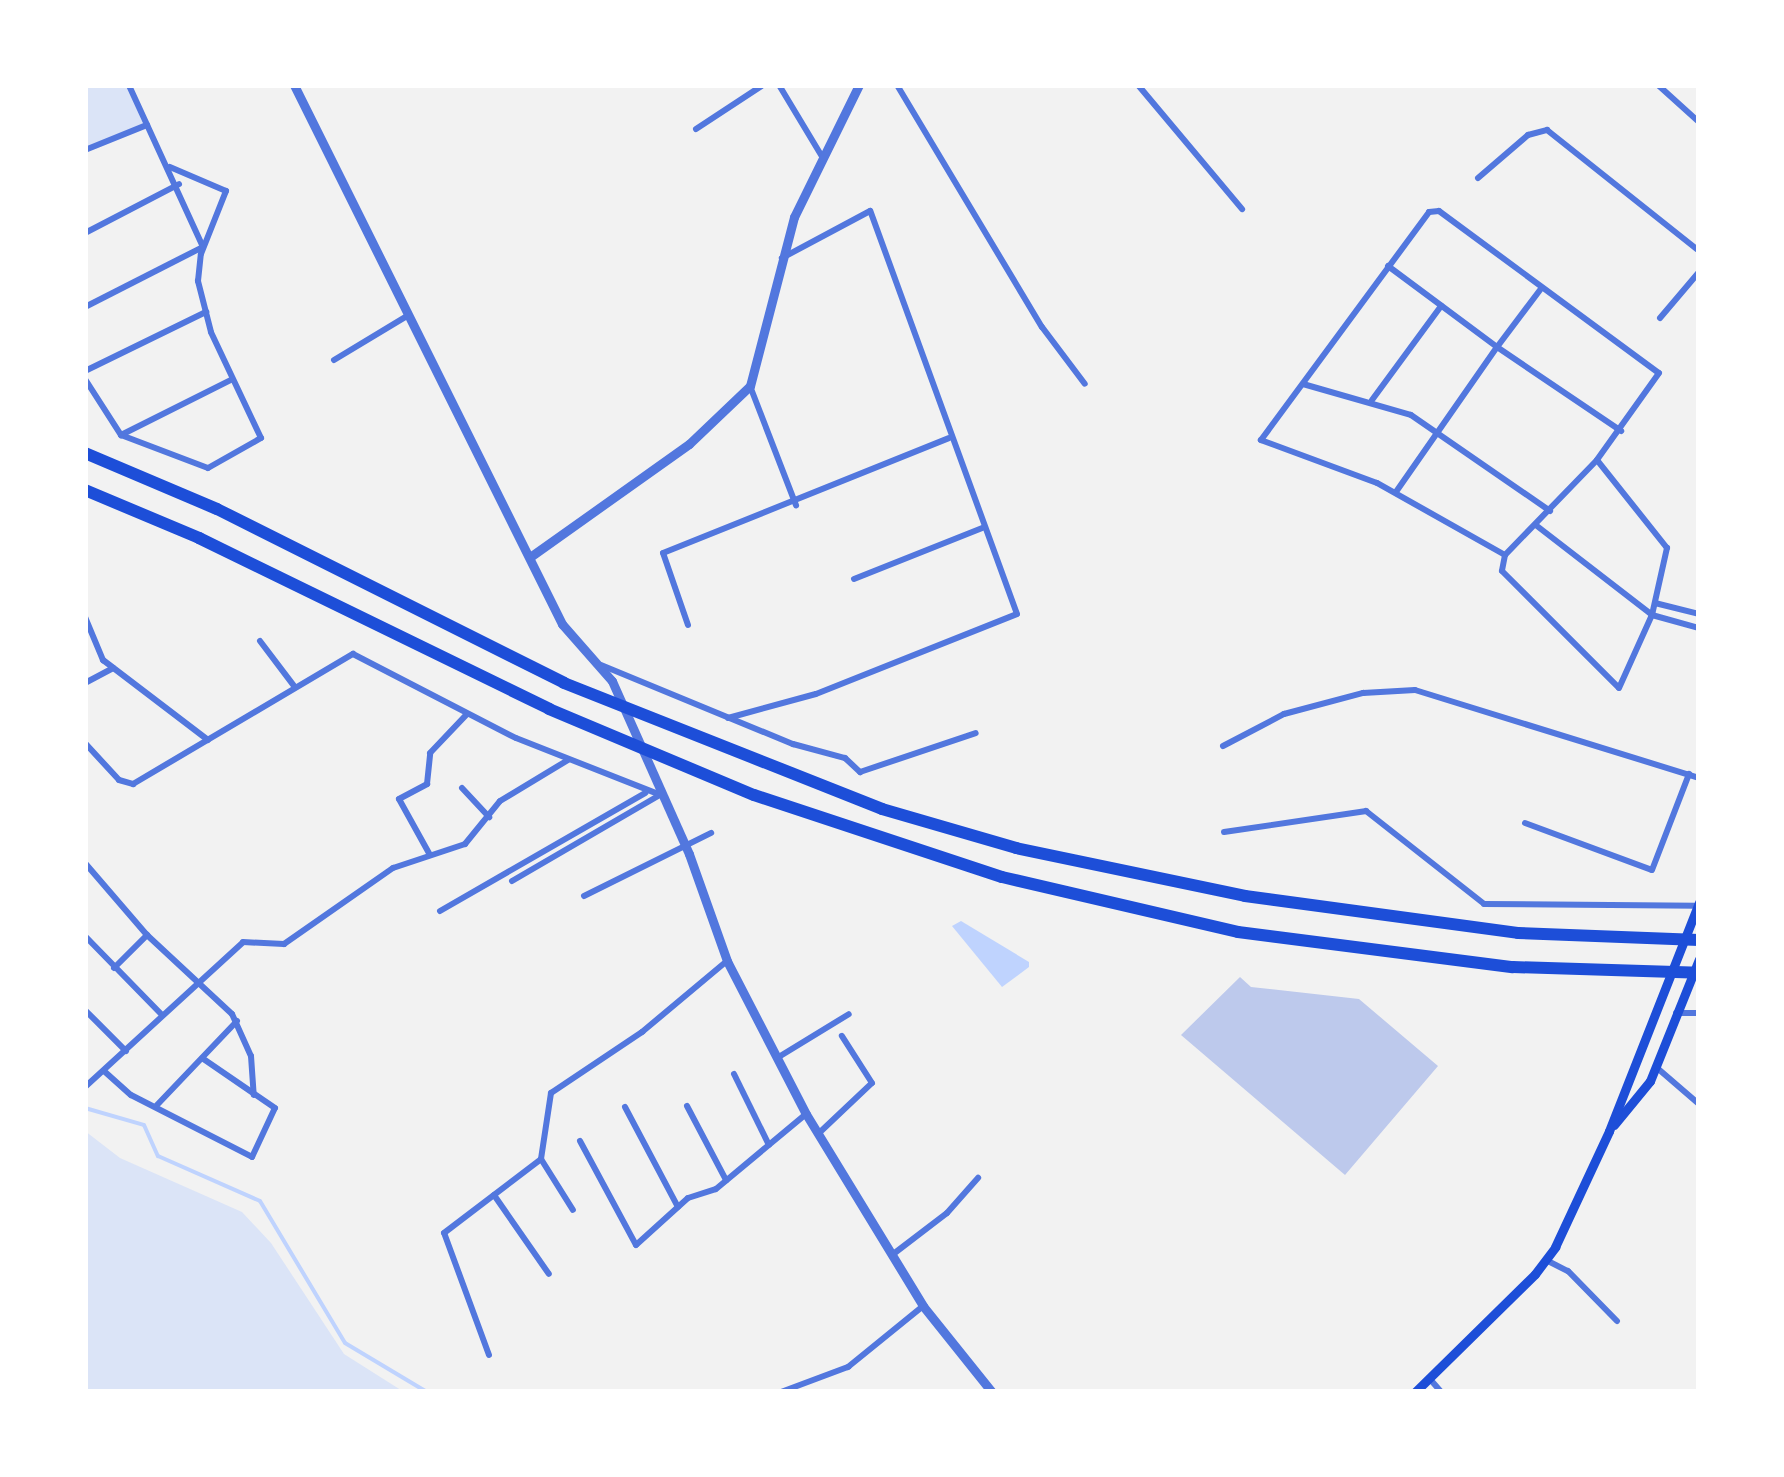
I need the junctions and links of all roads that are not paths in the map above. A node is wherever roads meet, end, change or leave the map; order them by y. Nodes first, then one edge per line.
1 (129, 85) edge
2 (294, 85) edge
3 (762, 85) edge
4 (779, 85) edge
5 (859, 85) edge
6 (897, 85) edge
7 (1138, 85) edge
8 (1658, 85) edge
9 (1699, 122) edge
10 (148, 125) junction
11 (696, 129) dead end
12 (85, 150) edge
13 (821, 154) junction
14 (170, 167) junction
15 (1478, 178) dead end
16 (178, 184) junction
17 (1242, 210) dead end
18 (85, 232) edge
19 (204, 247) junction
20 (1699, 252) edge
21 (781, 259) junction
22 (1388, 266) junction
23 (1699, 272) edge
24 (1540, 290) junction
25 (1442, 306) junction
26 (85, 307) edge
27 (206, 312) junction
28 (407, 316) junction
29 (1660, 318) dead end
30 (1497, 346) junction
31 (334, 360) dead end
32 (85, 375) edge
33 (230, 380) junction
34 (1085, 384) dead end
35 (1303, 384) junction
36 (750, 386) junction
37 (1372, 400) junction
38 (1438, 430) junction
39 (1621, 431) junction
40 (121, 435) junction
41 (949, 438) junction
42 (85, 453) edge
43 (1597, 460) junction
44 (85, 490) edge
45 (1396, 492) junction
46 (796, 504) junction
47 (1550, 510) junction
48 (1537, 526) junction
49 (982, 528) junction
50 (530, 556) junction
51 (1505, 556) junction
52 (854, 578) dead end
53 (1655, 603) junction
54 (1699, 614) edge
55 (1652, 615) junction
56 (85, 617) edge
57 (688, 625) dead end
58 (1699, 628) edge
59 (260, 642) dead end
60 (601, 666) junction
61 (112, 668) junction
62 (85, 683) edge
63 (294, 686) junction
64 (466, 714) junction
65 (728, 718) junction
66 (976, 732) dead end
67 (208, 740) junction
68 (85, 743) edge
69 (1223, 746) dead end
70 (88, 758) edge
71 (569, 760) junction
72 (1689, 774) junction
73 (1699, 778) edge
74 (462, 788) dead end
75 (646, 792) junction
76 (661, 792) junction
77 (489, 818) junction
78 (1525, 824) dead end
79 (1224, 832) dead end
80 (711, 834) dead end
81 (685, 846) junction
82 (430, 854) junction
83 (85, 863) edge
84 (512, 881) dead end
85 (584, 896) dead end
86 (1698, 904) edge
87 (440, 911) dead end
88 (146, 935) junction
89 (85, 936) edge
90 (1699, 940) edge
91 (1699, 959) edge
92 (727, 961) junction
93 (114, 968) junction
94 (1699, 973) edge
95 (195, 982) junction
96 (85, 1010) edge
97 (1699, 1012) edge
98 (1676, 1013) junction
99 (849, 1014) dead end
100 (162, 1015) junction
101 (236, 1021) junction
102 (842, 1036) dead end
103 (126, 1051) junction
104 (202, 1058) junction
105 (777, 1058) junction
106 (1656, 1067) junction
107 (104, 1071) junction
108 (734, 1074) dead end
109 (85, 1087) edge
110 (254, 1096) junction
111 (1699, 1104) edge
112 (157, 1105) junction
113 (686, 1106) dead end
114 (625, 1107) dead end
115 (806, 1114) junction
116 (1609, 1131) junction
117 (818, 1134) junction
118 (580, 1141) dead end
119 (769, 1146) junction
120 (541, 1160) junction
121 (978, 1178) dead end
122 (726, 1181) junction
123 (494, 1195) junction
124 (678, 1207) junction
125 (572, 1210) dead end
126 (892, 1255) junction
127 (1546, 1260) junction
128 (550, 1274) dead end
129 (922, 1306) junction
130 (1617, 1321) dead end
131 (489, 1355) dead end
132 (1429, 1378) junction
133 (780, 1392) edge
134 (992, 1392) edge
135 (1415, 1392) edge
136 (1441, 1392) edge

1 - 10 street
2 - 28 street
3 - 11 street
4 - 13 street
5 - 13 street
6 - 34 street
7 - 17 street
8 - 9 street
10 - 12 street
10 - 14 street
13 - 21 street
14 - 16 street
14 - 19 street
15 - 20 street
16 - 18 street
16 - 19 street
19 - 26 street
19 - 27 street
21 - 36 street
21 - 41 street
22 - 24 street
22 - 25 street
22 - 35 street
23 - 29 street
24 - 30 street
24 - 39 street
25 - 30 street
25 - 37 street
27 - 32 street
27 - 33 street
28 - 31 street
28 - 50 street
30 - 38 street
30 - 39 street
32 - 40 street
33 - 40 street
33 - 40 street
35 - 37 street
35 - 45 street
36 - 46 street
36 - 50 street
37 - 38 street
38 - 45 street
38 - 47 street
39 - 43 street
41 - 46 street
41 - 49 street
42 - 90 highway
43 - 47 street
43 - 53 street
44 - 94 highway
45 - 51 street
46 - 57 street
47 - 48 street
48 - 51 street
48 - 55 street
49 - 52 street
49 - 65 street
50 - 60 street
51 - 55 street
53 - 54 street
53 - 55 street
55 - 58 street
56 - 61 street
59 - 63 street
60 - 65 street
60 - 76 street
61 - 62 street
61 - 67 street
63 - 64 street
63 - 67 street
64 - 71 street
64 - 82 street
65 - 66 street
67 - 70 street
68 - 70 street
69 - 72 street
71 - 75 street
71 - 77 street
72 - 73 street
72 - 78 street
74 - 77 street
75 - 76 street
75 - 87 street
76 - 81 street
76 - 84 street
77 - 82 street
79 - 86 street
80 - 81 street
81 - 85 street
81 - 92 street
82 - 95 street
83 - 88 street
86 - 116 main road
88 - 93 street
88 - 95 street
89 - 93 street
91 - 98 main road
92 - 105 street
92 - 120 street
93 - 100 street
95 - 100 street
95 - 101 street
96 - 103 street
97 - 98 street
98 - 106 main road
99 - 105 street
100 - 103 street
101 - 104 street
101 - 110 street
102 - 117 street
103 - 107 street
104 - 110 street
104 - 112 street
105 - 115 street
106 - 111 street
106 - 116 main road
107 - 109 street
107 - 112 street
108 - 119 street
110 - 112 street
113 - 122 street
114 - 124 street
115 - 117 street
115 - 119 street
116 - 127 main road
117 - 126 street
118 - 124 street
119 - 122 street
120 - 123 street
120 - 125 street
121 - 126 street
122 - 124 street
123 - 128 street
123 - 131 street
126 - 129 street
127 - 130 street
127 - 132 main road
129 - 133 street
129 - 134 street
132 - 135 main road
132 - 136 street

